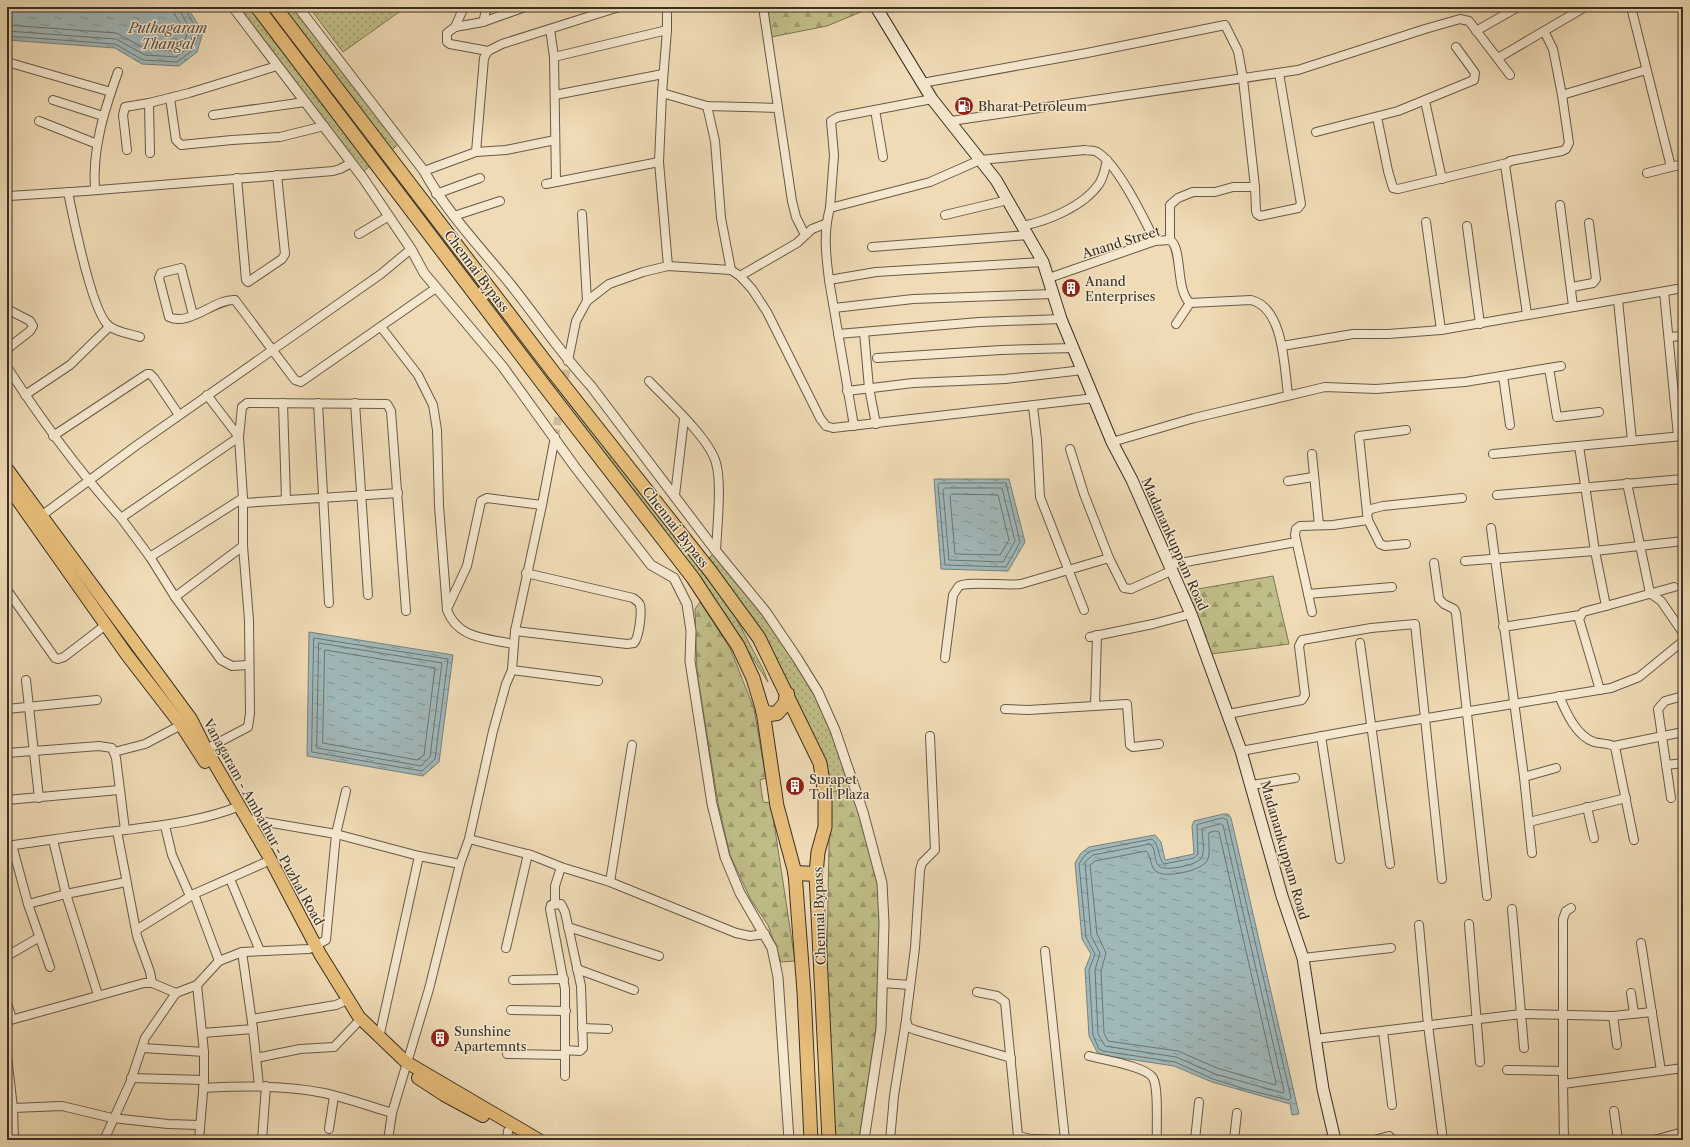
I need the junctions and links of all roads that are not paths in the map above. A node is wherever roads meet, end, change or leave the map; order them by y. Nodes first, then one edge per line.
1 (233, 7) edge
2 (257, 7) edge
3 (275, 7) edge
4 (298, 7) edge
5 (464, 7) edge
6 (487, 7) edge
7 (522, 7) edge
8 (619, 7) edge
9 (667, 7) edge
10 (763, 7) edge
11 (876, 7) edge
12 (1518, 7) edge
13 (1585, 7) edge
14 (1631, 7) edge
15 (483, 22) junction
16 (455, 27) junction
17 (550, 29) junction
18 (668, 30) junction
19 (1476, 31) junction
20 (1544, 32) junction
21 (1456, 47) dead end
22 (488, 51) junction
23 (554, 57) junction
24 (1498, 58) junction
25 (7, 62) edge
26 (277, 66) junction
27 (1646, 70) junction
28 (118, 72) dead end
29 (1280, 73) junction
30 (663, 74) junction
31 (1510, 75) dead end
32 (1243, 79) junction
33 (922, 83) junction
34 (111, 92) junction
35 (662, 93) junction
36 (1562, 95) junction
37 (555, 96) junction
38 (170, 98) junction
39 (932, 99) junction
40 (53, 100) dead end
41 (1425, 101) junction
42 (305, 102) junction
43 (149, 103) junction
44 (708, 106) junction
45 (778, 108) junction
46 (875, 110) junction
47 (213, 115) dead end
48 (103, 116) junction
49 (1377, 117) junction
50 (39, 121) dead end
51 (951, 121) junction
52 (324, 126) junction
53 (1316, 132) dead end
54 (554, 140) junction
55 (97, 144) junction
56 (127, 150) dead end
57 (476, 152) junction
58 (150, 153) dead end
59 (883, 158) dead end
60 (980, 160) junction
61 (1107, 160) junction
62 (659, 162) junction
63 (351, 163) junction
64 (1507, 163) junction
65 (1683, 164) edge
66 (1671, 167) junction
67 (424, 171) junction
68 (1647, 173) dead end
69 (277, 175) junction
70 (237, 178) junction
71 (480, 178) dead end
72 (1442, 179) junction
73 (556, 182) junction
74 (546, 184) dead end
75 (1255, 187) junction
76 (94, 190) junction
77 (68, 192) junction
78 (436, 194) junction
79 (9, 196) dead end
80 (1008, 200) junction
81 (500, 201) dead end
82 (1560, 205) dead end
83 (830, 208) junction
84 (582, 214) dead end
85 (945, 215) dead end
86 (389, 216) junction
87 (454, 216) junction
88 (1426, 222) dead end
89 (1589, 222) dead end
90 (825, 224) junction
91 (1467, 226) dead end
92 (1025, 231) junction
93 (359, 234) dead end
94 (805, 235) junction
95 (1170, 240) junction
96 (1155, 241) junction
97 (872, 247) dead end
98 (411, 249) junction
99 (1043, 262) junction
100 (668, 266) junction
101 (731, 270) junction
102 (740, 276) junction
103 (1049, 278) junction
104 (829, 280) junction
105 (1572, 287) junction
106 (436, 288) junction
107 (1683, 288) edge
108 (1664, 292) junction
109 (1054, 294) junction
110 (1618, 300) junction
111 (587, 302) junction
112 (1190, 302) junction
113 (1573, 306) junction
114 (834, 308) junction
115 (7, 309) edge
116 (1527, 314) junction
117 (192, 315) junction
118 (1061, 319) junction
119 (1176, 324) dead end
120 (1480, 324) junction
121 (110, 327) junction
122 (381, 327) junction
123 (1441, 330) junction
124 (864, 332) junction
125 (838, 334) junction
126 (1683, 336) edge
127 (1669, 337) junction
128 (140, 338) dead end
129 (1282, 346) junction
130 (273, 348) junction
131 (1074, 348) junction
132 (7, 349) edge
133 (877, 358) dead end
134 (568, 361) junction
135 (1561, 366) dead end
136 (7, 368) edge
137 (1550, 368) junction
138 (1083, 370) junction
139 (1504, 376) junction
140 (649, 381) dead end
141 (869, 388) junction
142 (847, 391) junction
143 (1288, 394) junction
144 (25, 395) junction
145 (206, 395) junction
146 (1094, 398) junction
147 (318, 402) junction
148 (355, 402) junction
149 (283, 403) junction
150 (1033, 407) junction
151 (1599, 412) dead end
152 (179, 415) junction
153 (684, 419) junction
154 (876, 424) junction
155 (1510, 425) dead end
156 (854, 426) junction
157 (1406, 430) dead end
158 (53, 436) junction
159 (1680, 436) edge
160 (239, 437) junction
161 (555, 437) junction
162 (1632, 441) junction
163 (1112, 442) junction
164 (1579, 446) junction
165 (1070, 449) dead end
166 (1312, 454) dead end
167 (1493, 454) dead end
168 (7, 469) edge
169 (1313, 476) junction
170 (1683, 479) edge
171 (88, 480) junction
172 (1288, 481) dead end
173 (1627, 484) junction
174 (7, 485) edge
175 (1585, 487) junction
176 (398, 493) junction
177 (675, 495) junction
178 (1497, 495) dead end
179 (361, 496) junction
180 (323, 498) junction
181 (1462, 498) dead end
182 (286, 499) junction
183 (243, 501) junction
184 (542, 505) junction
185 (1368, 516) junction
186 (121, 518) junction
187 (38, 519) junction
188 (1319, 525) junction
189 (1491, 528) dead end
190 (1683, 541) edge
191 (1296, 542) junction
192 (1406, 544) dead end
193 (1640, 545) junction
194 (243, 546) junction
195 (716, 551) junction
196 (1595, 551) junction
197 (150, 557) junction
198 (1109, 558) junction
199 (1495, 558) junction
200 (1465, 561) dead end
201 (1434, 562) dead end
202 (1170, 568) junction
203 (1067, 570) junction
204 (526, 573) junction
205 (1392, 587) dead end
206 (1674, 587) dead end
207 (7, 590) edge
208 (1650, 593) junction
209 (1308, 594) junction
210 (368, 595) dead end
211 (175, 597) junction
212 (329, 603) dead end
213 (1606, 606) junction
214 (447, 610) junction
215 (1084, 610) dead end
216 (406, 611) dead end
217 (1312, 612) dead end
218 (1191, 614) junction
219 (1580, 615) junction
220 (107, 624) junction
221 (1503, 628) junction
222 (515, 631) junction
223 (1683, 633) edge
224 (1683, 641) edge
225 (1360, 643) dead end
226 (513, 644) junction
227 (945, 658) dead end
228 (248, 665) junction
229 (512, 670) junction
230 (26, 680) dead end
231 (598, 681) dead end
232 (1600, 690) junction
233 (787, 694) junction
234 (1559, 696) junction
235 (1683, 696) edge
236 (97, 700) dead end
237 (1514, 705) junction
238 (1094, 706) junction
239 (30, 707) junction
240 (7, 709) edge
241 (1005, 709) dead end
242 (763, 710) junction
243 (1466, 711) junction
244 (1228, 714) junction
245 (1426, 718) junction
246 (181, 725) junction
247 (1372, 727) junction
248 (1683, 732) edge
249 (930, 736) dead end
250 (1321, 736) junction
251 (1662, 737) junction
252 (1159, 744) dead end
253 (632, 745) dead end
254 (1614, 746) junction
255 (206, 749) junction
256 (33, 751) junction
257 (1241, 751) junction
258 (114, 752) junction
259 (7, 753) edge
260 (1683, 763) edge
261 (1666, 765) junction
262 (1556, 768) dead end
263 (1524, 777) junction
264 (1295, 778) dead end
265 (1252, 785) junction
266 (119, 790) junction
267 (346, 791) dead end
268 (39, 798) junction
269 (1626, 798) junction
270 (1670, 798) dead end
271 (7, 800) edge
272 (238, 807) junction
273 (1587, 807) junction
274 (248, 819) junction
275 (1529, 822) junction
276 (165, 826) junction
277 (121, 830) junction
278 (336, 834) junction
279 (1594, 838) dead end
280 (469, 839) junction
281 (53, 840) junction
282 (1634, 840) dead end
283 (10, 846) edge
284 (1532, 853) dead end
285 (528, 854) junction
286 (419, 856) junction
287 (1340, 859) dead end
288 (264, 863) junction
289 (460, 864) junction
290 (1390, 864) dead end
291 (561, 867) junction
292 (795, 873) junction
293 (816, 874) junction
294 (230, 879) junction
295 (1442, 879) dead end
296 (126, 882) junction
297 (610, 882) junction
298 (66, 894) junction
299 (192, 895) junction
300 (1487, 896) dead end
301 (28, 904) junction
302 (555, 904) junction
303 (1571, 908) dead end
304 (1512, 909) dead end
305 (1469, 924) dead end
306 (1419, 925) dead end
307 (568, 927) junction
308 (136, 930) junction
309 (764, 934) junction
310 (38, 938) junction
311 (1641, 943) dead end
312 (312, 948) junction
313 (506, 948) dead end
314 (1391, 948) dead end
315 (260, 951) junction
316 (1045, 951) dead end
317 (242, 952) junction
318 (7, 956) edge
319 (659, 956) dead end
320 (1303, 958) junction
321 (219, 962) junction
322 (50, 967) dead end
323 (577, 969) junction
324 (564, 979) junction
325 (513, 980) dead end
326 (152, 983) junction
327 (882, 983) junction
328 (197, 985) junction
329 (910, 985) junction
330 (634, 990) dead end
331 (977, 992) dead end
332 (176, 993) junction
333 (1631, 993) dead end
334 (98, 995) junction
335 (344, 1002) junction
336 (7, 1003) edge
337 (511, 1010) dead end
338 (566, 1011) junction
339 (1652, 1012) junction
340 (1634, 1013) junction
341 (1521, 1014) junction
342 (1563, 1015) junction
343 (1613, 1016) junction
344 (1476, 1018) junction
345 (252, 1019) junction
346 (906, 1019) junction
347 (10, 1020) edge
348 (356, 1024) junction
349 (1428, 1025) junction
350 (582, 1028) junction
351 (253, 1029) junction
352 (608, 1029) dead end
353 (1383, 1031) junction
354 (203, 1033) junction
355 (379, 1038) junction
356 (1315, 1039) junction
357 (1617, 1045) dead end
358 (143, 1048) junction
359 (1524, 1048) dead end
360 (204, 1052) junction
361 (565, 1052) junction
362 (507, 1054) dead end
363 (7, 1056) edge
364 (1089, 1056) dead end
365 (256, 1058) junction
366 (1011, 1058) junction
367 (1480, 1062) dead end
368 (405, 1065) junction
369 (1683, 1068) edge
370 (1507, 1070) dead end
371 (1563, 1071) junction
372 (1661, 1071) junction
373 (565, 1076) dead end
374 (131, 1078) junction
375 (204, 1084) junction
376 (1563, 1084) junction
377 (262, 1086) junction
378 (334, 1096) junction
379 (1199, 1102) dead end
380 (467, 1103) junction
381 (1392, 1105) dead end
382 (13, 1108) junction
383 (1614, 1111) dead end
384 (392, 1113) junction
385 (1237, 1113) dead end
386 (112, 1118) junction
387 (199, 1125) junction
388 (329, 1129) dead end
389 (1683, 1132) edge
390 (508, 1135) edge
391 (14, 1140) edge
392 (104, 1140) edge
393 (200, 1140) edge
394 (262, 1140) edge
395 (388, 1140) edge
396 (523, 1140) edge
397 (539, 1140) edge
398 (789, 1140) edge
399 (811, 1140) edge
400 (828, 1140) edge
401 (864, 1140) edge
402 (890, 1140) edge
403 (1031, 1140) edge
404 (1065, 1140) edge
405 (1157, 1140) edge
406 (1195, 1140) edge
407 (1234, 1140) edge
408 (1335, 1140) edge
409 (1374, 1140) edge
410 (1393, 1140) edge
411 (1443, 1140) edge
412 (1564, 1140) edge
413 (1618, 1140) edge
414 (1654, 1140) edge

1 - 26 street
2 - 242 highway, Chennai Bypass
3 - 233 highway, Chennai Bypass
4 - 67 street
5 - 16 street
6 - 15 street
7 - 15 street
8 - 17 street
9 - 18 street
10 - 45 street
11 - 33 main road, Madanankuppam Road
12 - 19 street
13 - 20 street
14 - 27 street
15 - 16 street
16 - 22 street
17 - 22 street
17 - 23 street
18 - 23 street
18 - 30 street
19 - 24 street
19 - 29 street
20 - 24 street
20 - 36 street
21 - 41 street
22 - 57 street
23 - 37 street
24 - 31 street
25 - 34 street
26 - 38 street
26 - 42 street
27 - 36 street
27 - 66 street
28 - 34 street
29 - 32 street
29 - 75 street
30 - 35 street
30 - 37 street
32 - 33 street
32 - 51 street
32 - 75 street
33 - 39 main road, Madanankuppam Road
34 - 48 street
35 - 44 street
35 - 62 street
36 - 64 street
37 - 54 street
38 - 43 street
38 - 52 street
39 - 46 street
39 - 51 main road, Madanankuppam Road
40 - 48 street
41 - 49 street
41 - 72 street
42 - 47 street
42 - 52 street
43 - 56 street
43 - 58 street
44 - 45 street
44 - 101 street
45 - 94 street
46 - 59 street
46 - 83 street
48 - 55 street
49 - 53 street
49 - 72 street
50 - 55 street
51 - 60 main road, Madanankuppam Road
52 - 63 street
54 - 57 street
54 - 73 street
55 - 76 street
57 - 67 street
60 - 61 street
60 - 80 main road, Madanankuppam Road
60 - 83 street
61 - 92 street
61 - 96 street
62 - 73 street
62 - 100 street
63 - 69 street
63 - 86 street
64 - 72 street
64 - 116 street
65 - 66 street
66 - 68 street
67 - 78 street
69 - 70 street
69 - 70 street
70 - 76 street
71 - 78 street
73 - 74 street
75 - 95 street
76 - 77 street
77 - 79 street
77 - 121 street
78 - 87 street
80 - 85 street
80 - 92 main road, Madanankuppam Road
81 - 87 street
82 - 105 street
83 - 90 street
84 - 111 street
86 - 93 street
86 - 98 street
87 - 134 street
88 - 123 street
89 - 105 street
90 - 94 street
90 - 104 street
91 - 120 street
92 - 97 street
92 - 99 main road, Madanankuppam Road
94 - 102 street
95 - 96 street, Anand Street
95 - 112 street, Anand Street
96 - 103 street, Anand Street
98 - 106 street
98 - 130 street
99 - 103 main road, Madanankuppam Road
99 - 104 street
100 - 101 street
100 - 111 street
101 - 102 street
102 - 156 street
103 - 109 main road, Madanankuppam Road
104 - 114 street
105 - 113 street
106 - 122 street
106 - 161 street
107 - 108 street
108 - 110 street
108 - 127 street
109 - 114 street
109 - 118 main road, Madanankuppam Road
110 - 113 street
110 - 162 street
111 - 134 street
112 - 119 street
112 - 129 street
113 - 116 street
114 - 125 street
115 - 132 street
116 - 120 street
117 - 117 street
117 - 130 street
118 - 124 street
118 - 131 main road, Madanankuppam Road
120 - 123 street
121 - 128 street
121 - 144 street
122 - 130 street
122 - 214 street
123 - 129 street
124 - 125 street
124 - 141 street
125 - 142 street
126 - 127 street
127 - 159 street
129 - 143 street
130 - 145 street
131 - 133 street
131 - 138 main road, Madanankuppam Road
134 - 177 street
135 - 137 street
136 - 144 street
137 - 139 street
137 - 151 street
138 - 141 street
138 - 146 main road, Madanankuppam Road
139 - 143 street
139 - 155 street
140 - 153 street
141 - 142 street
141 - 154 street
142 - 156 street
143 - 163 street
144 - 158 street
145 - 152 street
145 - 160 street
146 - 150 street
146 - 163 main road, Madanankuppam Road
147 - 148 street
147 - 149 street
147 - 180 street
148 - 176 street
148 - 179 street
149 - 160 street
149 - 182 street
150 - 154 street
150 - 203 street
152 - 158 street
152 - 171 street
153 - 177 street
153 - 195 street
154 - 156 street
157 - 185 street
158 - 171 street
159 - 162 street
160 - 183 street
160 - 186 street
161 - 184 street
161 - 309 street
162 - 164 street
163 - 202 main road, Madanankuppam Road
164 - 167 street
164 - 175 street
165 - 198 street
166 - 169 street
168 - 187 main road, Vanagaram - Ambathur - Puzhal Road
169 - 172 street
169 - 188 street
170 - 173 street
171 - 186 street
171 - 187 street
173 - 175 street
173 - 193 street
174 - 187 main road
175 - 178 street
175 - 196 street
176 - 179 street
176 - 216 street
177 - 195 street
179 - 180 street
179 - 210 street
180 - 182 street
180 - 212 street
181 - 185 street
182 - 183 street
183 - 194 street
183 - 197 street
184 - 204 street
184 - 214 street
185 - 188 street
185 - 192 street
186 - 197 street
187 - 220 main road
187 - 255 main road, Vanagaram - Ambathur - Puzhal Road
188 - 191 street
189 - 199 street
190 - 193 street
191 - 202 street
191 - 209 street
193 - 196 street
193 - 208 street
194 - 211 street
194 - 228 street
195 - 327 street
196 - 199 street
196 - 213 street
197 - 211 street
198 - 202 street
198 - 203 street
199 - 200 street
199 - 221 street
201 - 243 street
202 - 218 main road, Madanankuppam Road
203 - 215 street
203 - 227 street
204 - 222 street
204 - 222 street
205 - 209 street
206 - 208 street
207 - 220 street
208 - 213 street
208 - 223 street
209 - 217 street
211 - 228 street
213 - 219 street
214 - 226 street
218 - 238 street
218 - 244 main road, Madanankuppam Road
219 - 221 street
219 - 232 street
220 - 246 main road
221 - 237 street
222 - 226 street
224 - 232 street
225 - 247 street
226 - 229 street
228 - 255 street
229 - 231 street
229 - 280 street
230 - 239 street
232 - 234 street
233 - 242 highway
233 - 293 highway, Chennai Bypass
234 - 237 street
234 - 254 street
235 - 251 street
236 - 239 street
237 - 243 street
237 - 263 street
238 - 241 street
238 - 252 street
239 - 240 street
239 - 256 street
242 - 292 highway, Chennai Bypass
243 - 245 street
243 - 300 street
244 - 245 street
244 - 257 main road, Madanankuppam Road
245 - 247 street
245 - 295 street
246 - 258 street
246 - 272 main road
247 - 250 street
247 - 290 street
248 - 251 street
249 - 329 street
250 - 257 street
250 - 287 street
251 - 254 street
251 - 261 street
253 - 297 street
254 - 269 street
255 - 272 main road, Vanagaram - Ambathur - Puzhal Road
256 - 258 street
256 - 259 street
256 - 268 street
257 - 265 main road, Madanankuppam Road
258 - 266 street
260 - 261 street
261 - 270 street
262 - 263 street
263 - 275 street
264 - 265 street
265 - 320 main road, Madanankuppam Road
266 - 268 street
266 - 277 street
267 - 278 street
268 - 271 street
269 - 273 street
269 - 282 street
272 - 274 main road, Vanagaram - Ambathur - Puzhal Road
272 - 276 street
272 - 288 main road
273 - 275 street
273 - 279 street
274 - 278 street
274 - 312 main road, Vanagaram - Ambathur - Puzhal Road
275 - 284 street
276 - 277 street
276 - 299 street
277 - 281 street
277 - 296 street
278 - 286 street
278 - 312 street
280 - 285 street
280 - 289 street
281 - 283 street
281 - 298 street
283 - 301 street
285 - 291 street
285 - 313 street
286 - 289 street
286 - 355 street
288 - 294 street
288 - 312 main road
289 - 368 street
291 - 297 street
291 - 302 street
292 - 293 highway
292 - 399 highway, Chennai Bypass
293 - 400 highway, Chennai Bypass
294 - 299 street
294 - 315 street
296 - 298 street
296 - 308 street
297 - 309 street
298 - 301 street
298 - 334 street
299 - 308 street
299 - 321 street
301 - 310 street
302 - 307 street
302 - 324 street
303 - 342 street
304 - 341 street
305 - 344 street
306 - 349 street
307 - 319 street
307 - 323 street
308 - 326 street
309 - 398 street
310 - 318 street
310 - 322 street
311 - 339 street
312 - 315 street
312 - 335 main road, Vanagaram - Ambathur - Puzhal Road
314 - 320 street
315 - 317 street
316 - 404 street
317 - 321 street
317 - 345 street
320 - 356 main road, Madanankuppam Road
321 - 328 street
323 - 330 street
323 - 350 street
324 - 325 street
324 - 338 street
326 - 332 street
326 - 334 street
327 - 329 street
327 - 401 street
328 - 332 street
328 - 354 street
329 - 346 street
331 - 366 street
332 - 358 street
333 - 340 street
334 - 347 street
335 - 345 street
335 - 348 main road
335 - 355 main road, Vanagaram - Ambathur - Puzhal Road
336 - 347 street
337 - 338 street
338 - 361 street
339 - 340 street
339 - 372 street
340 - 343 street
341 - 342 street
341 - 344 street
341 - 359 street
342 - 343 street
342 - 371 street
343 - 357 street
344 - 349 street
344 - 367 street
345 - 351 street
346 - 366 street
346 - 402 street
348 - 365 street
348 - 368 main road
349 - 353 street
349 - 411 street
350 - 352 street
350 - 361 street
351 - 354 street
351 - 365 street
353 - 356 street
353 - 381 street
354 - 360 street
355 - 368 main road, Vanagaram - Ambathur - Puzhal Road
356 - 408 main road, Madanankuppam Road
358 - 360 street
358 - 374 street
360 - 375 street
361 - 362 street
361 - 373 street
363 - 382 street
364 - 405 street
365 - 377 street
366 - 403 street
368 - 380 main road, Vanagaram - Ambathur - Puzhal Road
368 - 384 street
369 - 372 street
370 - 371 street
371 - 376 street
372 - 376 street
374 - 375 street
374 - 386 street
375 - 377 street
375 - 387 street
376 - 412 street
377 - 378 street
377 - 394 street
378 - 384 street
378 - 388 street
379 - 406 street
380 - 390 main road
380 - 397 main road, Vanagaram - Ambathur - Puzhal Road
382 - 386 street
382 - 391 street
383 - 413 street
384 - 395 street
385 - 407 street
386 - 387 street
386 - 392 street
387 - 393 street
389 - 414 street
390 - 396 main road
403 - 404 street
409 - 410 street

